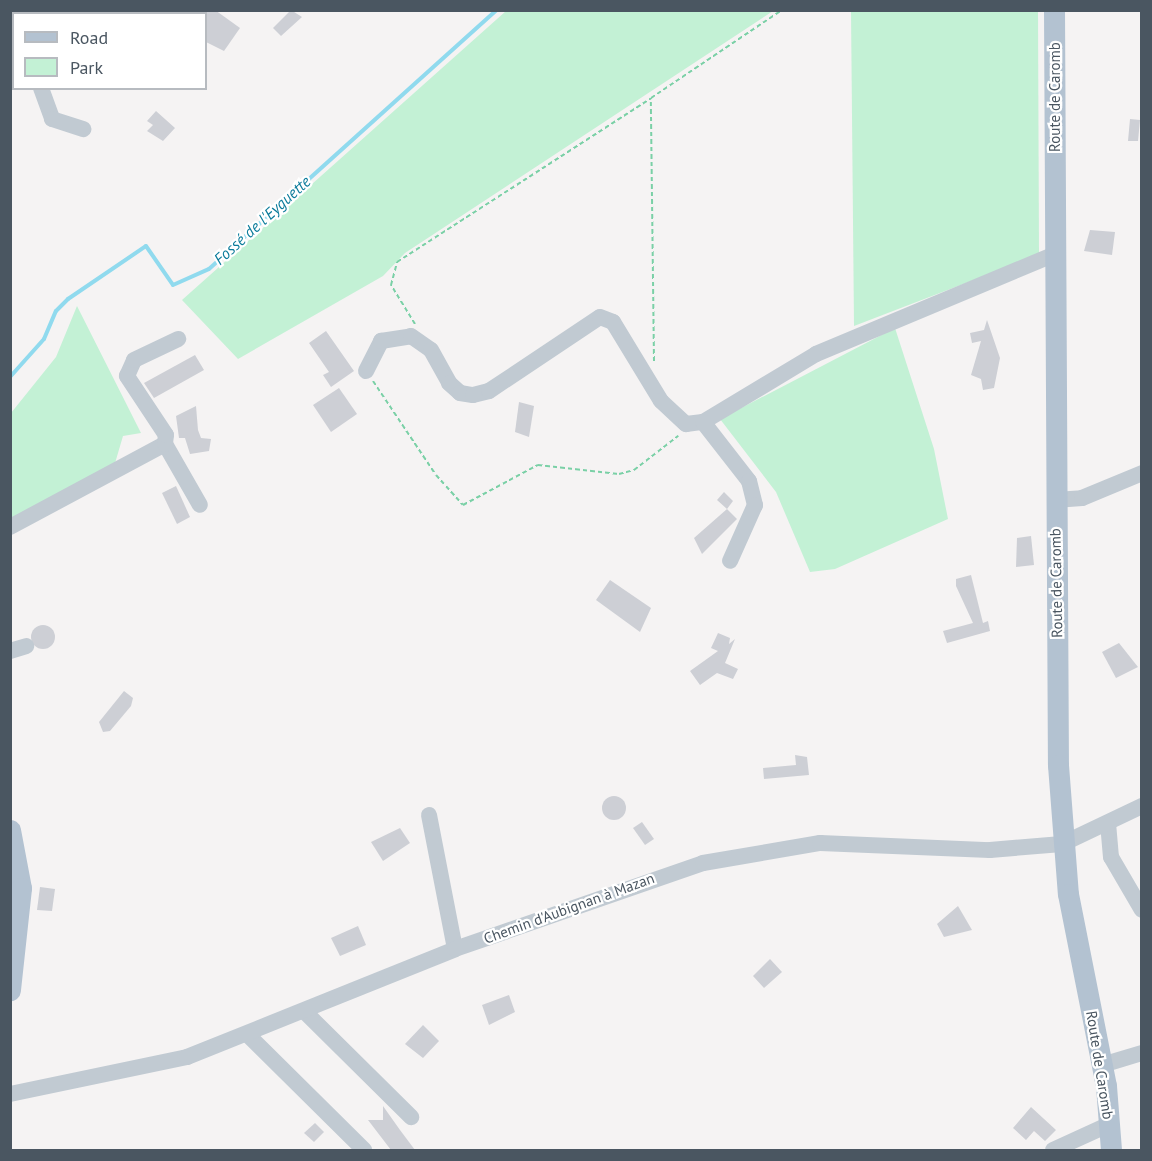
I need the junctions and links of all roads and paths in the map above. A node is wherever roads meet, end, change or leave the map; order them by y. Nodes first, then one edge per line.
1 (782, 10) edge
2 (1054, 10) edge
3 (42, 90) edge
4 (651, 98) junction
5 (83, 129) dead end
6 (1055, 254) junction
7 (178, 339) dead end
8 (431, 350) junction
9 (366, 371) joint
10 (653, 389) junction
11 (695, 423) junction
12 (165, 444) junction
13 (1142, 473) edge
14 (1055, 500) junction
15 (200, 505) dead end
16 (10, 527) edge
17 (730, 561) dead end
18 (1142, 806) edge
19 (429, 815) dead end
20 (1108, 823) junction
21 (10, 830) edge
22 (1062, 844) junction
23 (1142, 910) edge
24 (455, 949) junction
25 (10, 990) edge
26 (304, 1011) junction
27 (249, 1036) junction
28 (1142, 1053) edge
29 (1102, 1065) junction
30 (10, 1094) edge
31 (411, 1117) dead end
32 (1110, 1124) junction
33 (364, 1150) edge
34 (1053, 1150) edge
35 (1111, 1150) edge

1 - 4 path
2 - 6 main road, Route de Caromb
3 - 5 street
4 - 8 path
4 - 10 path
6 - 11 street
6 - 14 main road, Route de Caromb
7 - 12 street
8 - 9 street
8 - 10 street
9 - 11 path
10 - 11 street
11 - 17 street
12 - 15 street
12 - 16 street
13 - 14 street
14 - 22 main road, Route de Caromb
18 - 20 street, Chemin d'Aubignan à Mazan
19 - 24 street
20 - 22 street, Chemin d'Aubignan à Mazan
20 - 23 street
21 - 25 main road
22 - 24 street, Chemin d'Aubignan à Mazan
22 - 29 main road, Route de Caromb
24 - 26 street, Chemin d'Aubignan à Mazan
26 - 27 street, Chemin d'Aubignan à Mazan
26 - 31 street
27 - 30 street, Chemin d'Aubignan à Mazan
27 - 33 street
28 - 29 street
29 - 32 main road, Route de Caromb
32 - 34 street
32 - 35 main road, Route de Caromb

